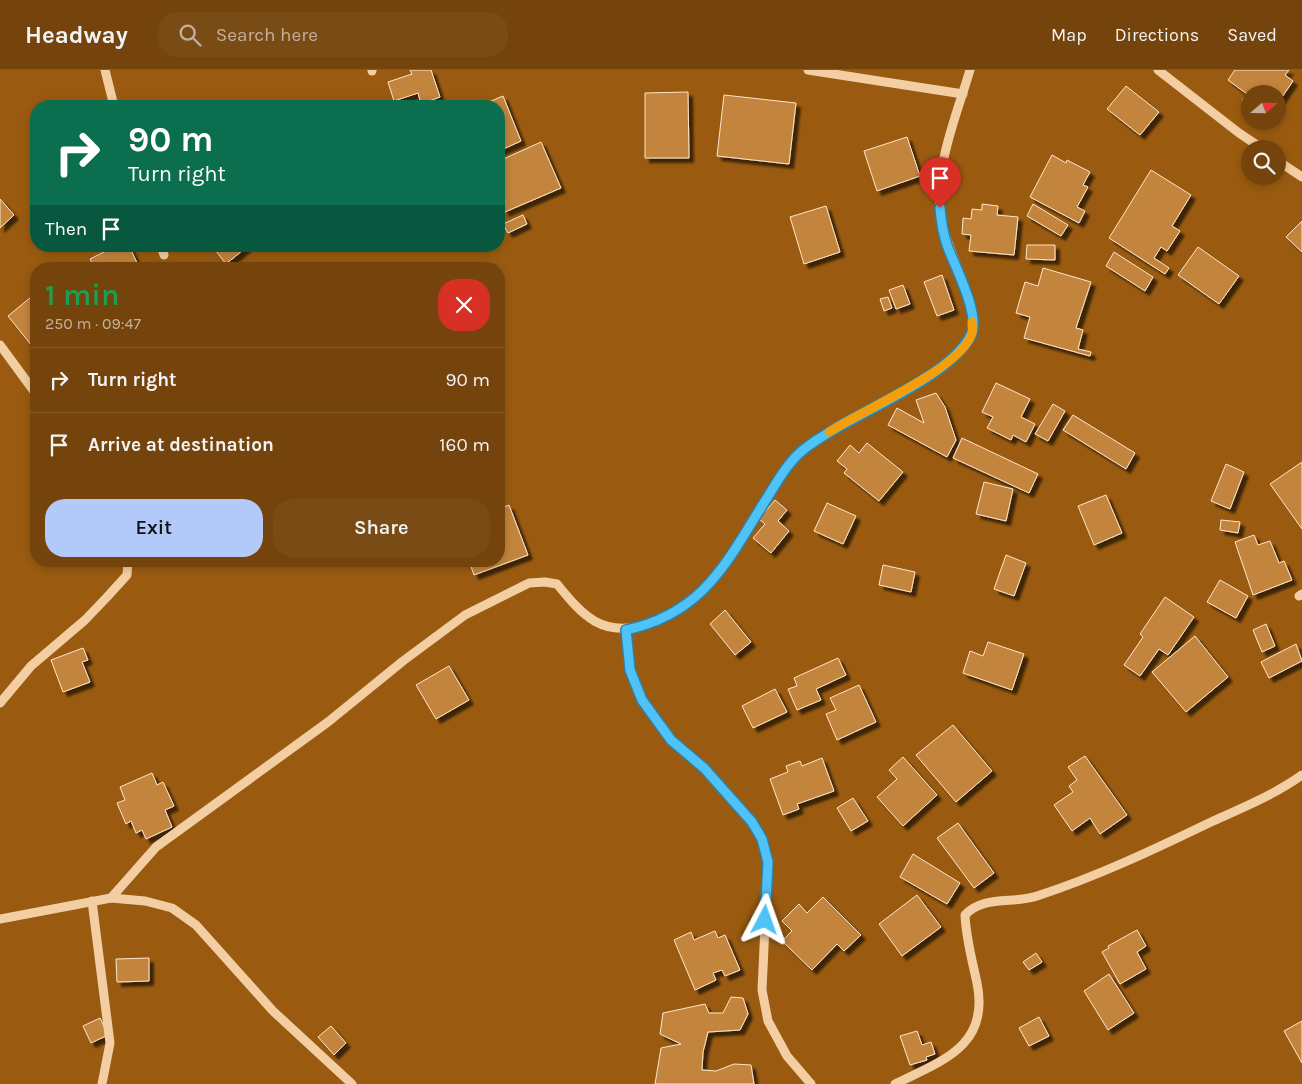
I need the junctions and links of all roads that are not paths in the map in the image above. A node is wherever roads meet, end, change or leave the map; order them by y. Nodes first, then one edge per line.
1 (105, 70) edge
2 (808, 70) edge
3 (970, 70) edge
4 (1158, 70) edge
5 (963, 94) junction
6 (112, 100) edge
7 (1250, 140) edge
8 (1286, 166) edge
9 (1302, 177) edge
10 (0, 345) edge
11 (30, 386) edge
12 (128, 567) edge
13 (626, 630) junction
14 (0, 703) edge
15 (1302, 775) edge
16 (111, 898) junction
17 (92, 901) junction
18 (0, 919) edge
19 (102, 1084) edge
20 (352, 1084) edge
21 (811, 1084) edge
22 (895, 1084) edge

1 - 6 street
2 - 5 street
3 - 5 street
4 - 7 street
5 - 13 street
8 - 9 street
10 - 11 street
12 - 14 street
13 - 16 street
13 - 21 street
15 - 22 street
16 - 17 street
16 - 20 street
17 - 18 street
17 - 19 street

